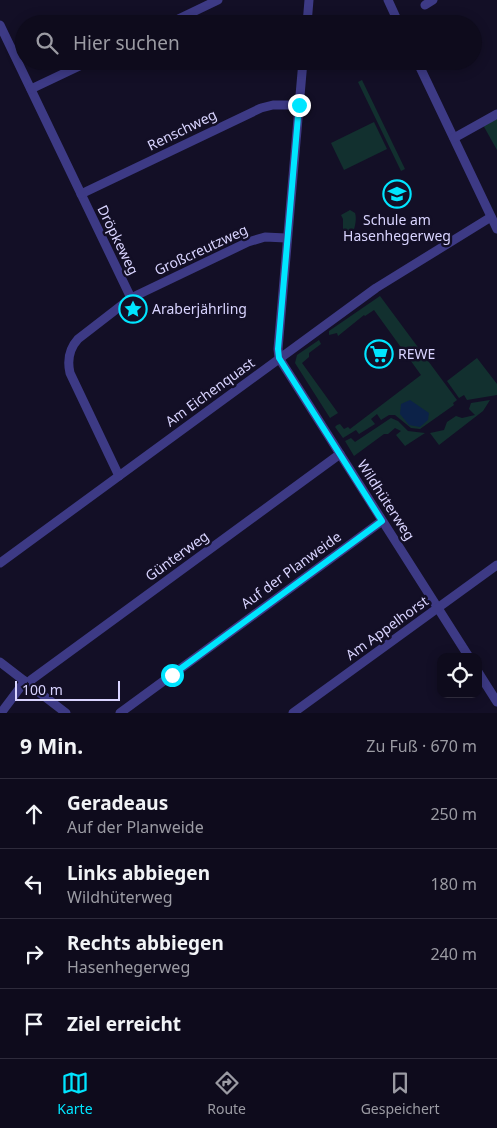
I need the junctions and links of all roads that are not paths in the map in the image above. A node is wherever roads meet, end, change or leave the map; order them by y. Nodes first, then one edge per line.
1 (218, 0) edge
2 (309, 0) edge
3 (388, 0) edge
4 (187, 15) edge
5 (308, 15) edge
6 (395, 15) edge
7 (0, 26) edge
8 (15, 57) edge
9 (21, 70) edge
10 (72, 70) edge
11 (302, 70) edge
12 (421, 70) edge
13 (31, 90) junction
14 (299, 105) junction
15 (497, 114) edge
16 (454, 138) junction
17 (81, 194) junction
18 (491, 217) junction
19 (497, 230) edge
20 (286, 238) junction
21 (131, 298) junction
22 (279, 358) junction
23 (340, 454) junction
24 (119, 476) junction
25 (382, 521) junction
26 (0, 563) edge
27 (497, 565) edge
28 (438, 608) junction
29 (466, 653) edge
30 (0, 662) edge
31 (482, 678) edge
32 (28, 681) junction
33 (497, 702) edge
34 (1, 713) edge
35 (66, 713) edge
36 (120, 713) edge
37 (293, 713) edge

1 - 4 street
2 - 5 street
3 - 6 street
7 - 8 street, Dröpkeweg
9 - 13 street, Dröpkeweg
10 - 13 street
11 - 14 street
12 - 16 street
13 - 17 street, Dröpkeweg
14 - 17 street, Renschweg
14 - 20 street
15 - 16 street
16 - 18 street
17 - 21 street, Dröpkeweg
18 - 19 street
18 - 22 street, Am Eichenquast
20 - 21 street, Großcreutzweg
20 - 22 street
21 - 24 street
22 - 23 street, Wildhüterweg
22 - 24 street, Am Eichenquast
23 - 25 street, Wildhüterweg
23 - 32 street, Günterweg
24 - 26 street, Am Eichenquast
25 - 28 street, Wildhüterweg
25 - 36 street, Auf der Planweide
27 - 28 street, Am Appelhorst
28 - 29 street, Wildhüterweg
28 - 37 street, Am Appelhorst
30 - 32 street
31 - 33 street
32 - 34 street, Günterweg
32 - 35 street

